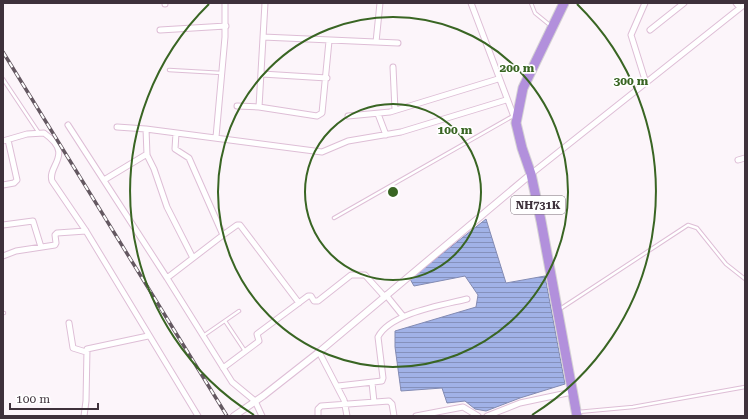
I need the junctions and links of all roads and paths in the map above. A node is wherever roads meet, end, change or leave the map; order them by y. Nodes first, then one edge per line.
1 (225, 3) edge
2 (265, 3) edge
3 (380, 3) edge
4 (471, 3) edge
5 (531, 3) edge
6 (564, 3) edge
7 (645, 3) edge
8 (684, 3) edge
9 (736, 3) edge
10 (745, 4) edge
11 (740, 8) junction
12 (226, 26) junction
13 (553, 27) junction
14 (160, 30) dead end
15 (650, 30) dead end
16 (263, 37) junction
17 (329, 41) junction
18 (376, 42) junction
19 (398, 43) dead end
20 (393, 67) dead end
21 (169, 70) dead end
22 (222, 73) junction
23 (262, 74) junction
24 (327, 78) junction
25 (3, 79) edge
26 (498, 79) junction
27 (646, 83) junction
28 (506, 100) junction
29 (237, 106) dead end
30 (259, 107) junction
31 (395, 110) junction
32 (378, 114) junction
33 (348, 116) dead end
34 (515, 119) junction
35 (68, 125) dead end
36 (117, 127) dead end
37 (146, 129) junction
38 (39, 133) junction
39 (176, 133) junction
40 (386, 135) junction
41 (216, 138) junction
42 (6, 140) edge
43 (147, 154) junction
44 (745, 158) edge
45 (738, 160) dead end
46 (531, 174) junction
47 (104, 180) junction
48 (3, 185) edge
49 (334, 218) dead end
50 (3, 226) edge
51 (86, 231) junction
52 (223, 235) junction
53 (41, 247) junction
54 (3, 256) edge
55 (193, 258) junction
56 (167, 278) junction
57 (745, 279) edge
58 (385, 295) junction
59 (467, 299) dead end
60 (299, 303) junction
61 (239, 311) dead end
62 (558, 311) junction
63 (403, 316) junction
64 (225, 321) junction
65 (69, 323) dead end
66 (148, 336) junction
67 (203, 336) junction
68 (245, 351) junction
69 (86, 352) junction
70 (319, 352) junction
71 (223, 368) junction
72 (372, 383) junction
73 (338, 386) junction
74 (745, 387) edge
75 (572, 392) junction
76 (255, 401) junction
77 (374, 402) junction
78 (346, 404) junction
79 (576, 414) edge
80 (84, 416) edge
81 (198, 416) edge
82 (234, 416) edge
83 (262, 416) edge
84 (318, 416) edge
85 (347, 416) edge
86 (394, 416) edge
87 (416, 416) edge
88 (478, 416) edge
89 (487, 416) edge

1 - 12 street
2 - 16 street
3 - 18 street
4 - 26 street
5 - 13 lane
6 - 13 highway, NH731K
7 - 27 street
8 - 15 street
9 - 11 street
10 - 11 street
11 - 27 street
12 - 14 street
12 - 22 street
13 - 34 highway, NH731K
16 - 17 street
16 - 23 street
17 - 18 street
17 - 24 street
18 - 19 street
20 - 31 street
21 - 22 lane
22 - 41 street
23 - 24 street
23 - 30 street
24 - 30 street
25 - 38 lane
26 - 28 street
26 - 31 street
27 - 46 street
28 - 34 street
28 - 40 street
29 - 30 street
31 - 32 street
32 - 33 street
32 - 40 street
34 - 46 highway, NH731K
34 - 49 lane
35 - 47 street
36 - 37 street
37 - 39 street
37 - 43 street
38 - 42 street
38 - 51 street
39 - 41 street
39 - 52 street
40 - 41 street
42 - 48 street
43 - 47 street
43 - 55 street
44 - 45 street
46 - 58 street
46 - 62 highway, NH731K
47 - 56 street
50 - 53 street
51 - 53 street
51 - 66 street
52 - 55 street
52 - 60 street
53 - 54 street
55 - 56 street
56 - 67 street
57 - 62 lane
58 - 60 street
58 - 63 street
58 - 70 street
59 - 63 street
60 - 68 street
61 - 64 lane
62 - 75 highway, NH731K
63 - 72 street
64 - 67 lane
64 - 68 lane
65 - 69 street
66 - 69 street
66 - 81 street
67 - 71 street
68 - 71 street
69 - 80 street
70 - 73 street
70 - 76 street
71 - 76 street
72 - 73 street
72 - 77 street
73 - 78 street
74 - 79 lane
75 - 79 highway, NH731K
75 - 89 street
76 - 82 street
76 - 83 street
77 - 78 street
77 - 86 street
78 - 84 street
78 - 85 street
87 - 88 street

